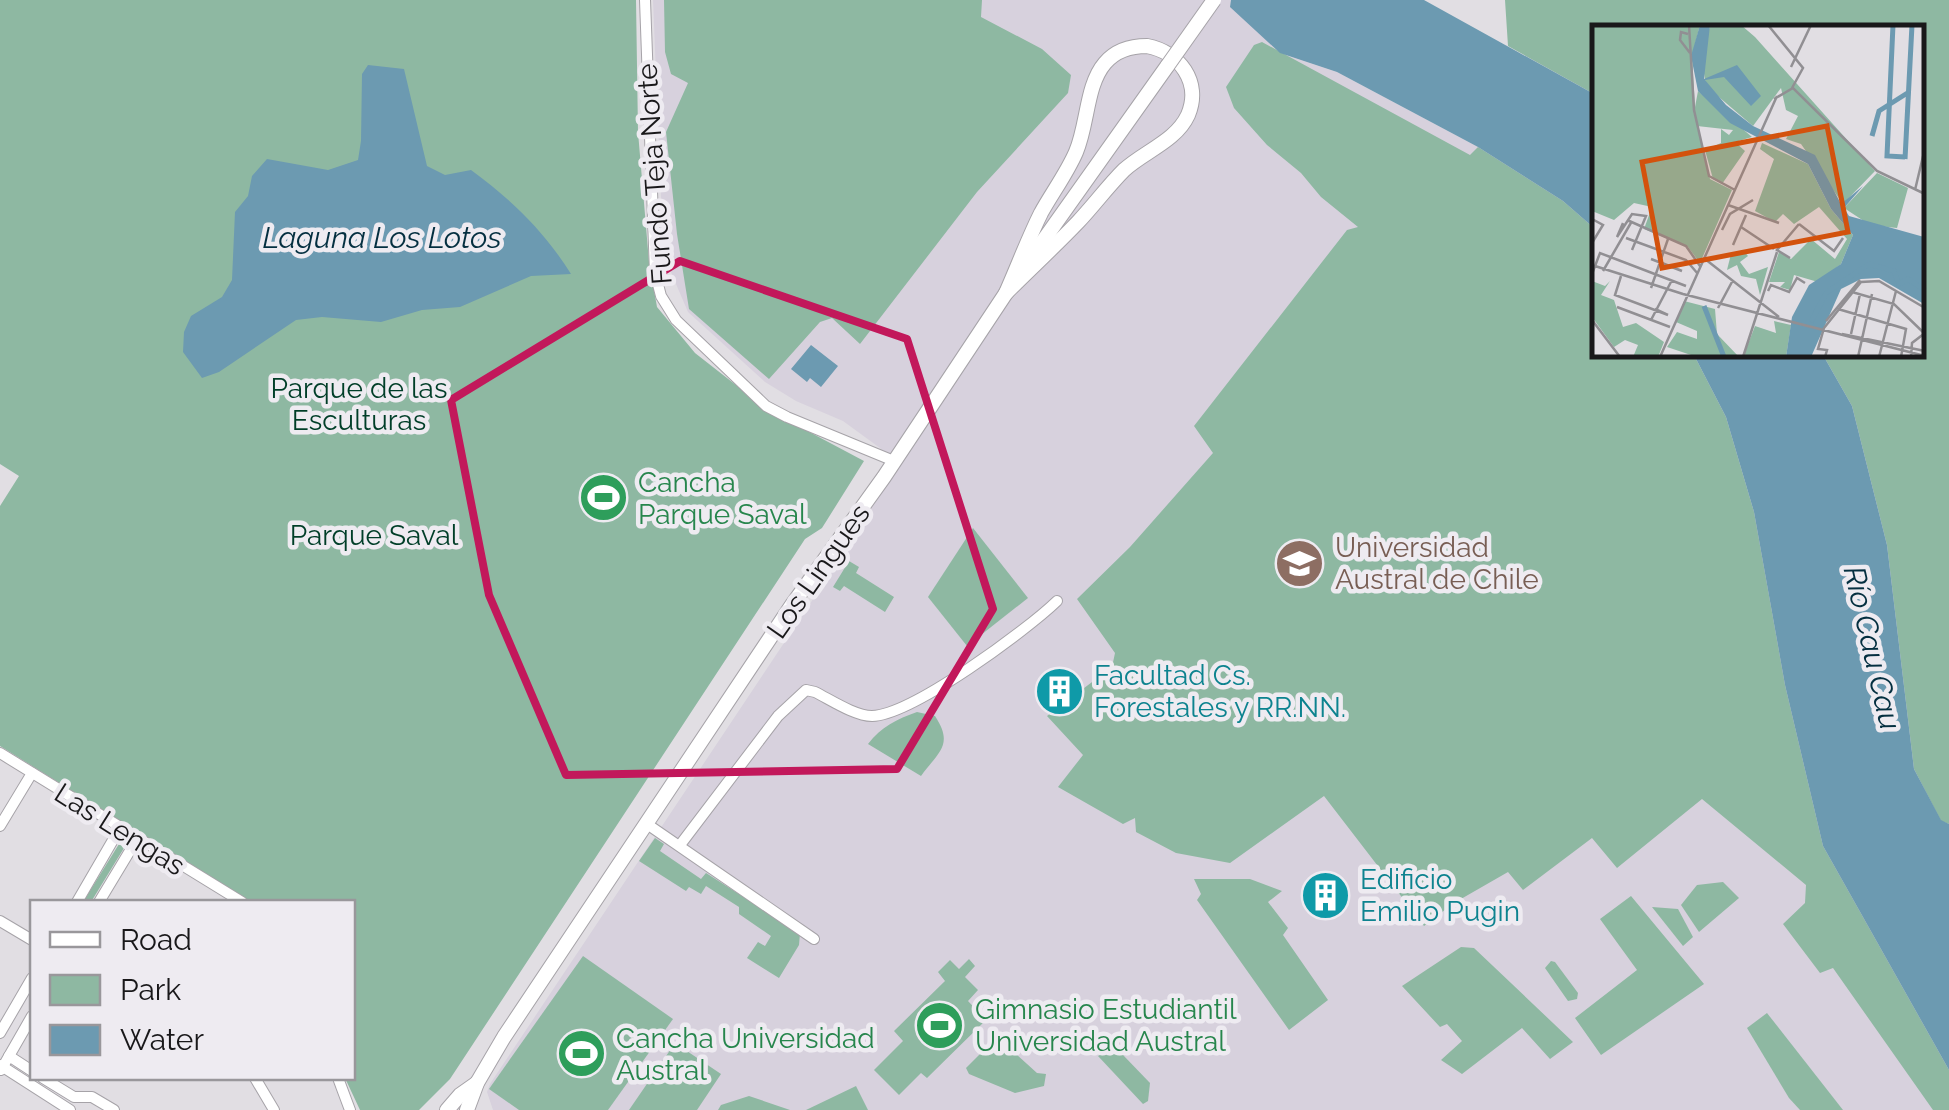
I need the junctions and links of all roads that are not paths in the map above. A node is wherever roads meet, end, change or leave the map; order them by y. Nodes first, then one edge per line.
1 (645, 0) edge
2 (1214, 0) edge
3 (1006, 292) junction
4 (894, 461) junction
5 (1057, 601) dead end
6 (0, 754) edge
7 (32, 774) junction
8 (647, 824) junction
9 (0, 826) edge
10 (120, 828) junction
11 (136, 840) junction
12 (680, 845) junction
13 (226, 899) edge
14 (77, 900) edge
15 (101, 900) edge
16 (0, 921) edge
17 (30, 939) edge
18 (814, 939) dead end
19 (30, 981) edge
20 (30, 1019) edge
21 (0, 1032) edge
22 (9, 1056) junction
23 (1, 1068) edge
24 (30, 1070) edge
25 (45, 1080) edge
26 (260, 1080) edge
27 (339, 1080) edge
28 (477, 1082) junction
29 (71, 1105) edge
30 (114, 1110) edge
31 (274, 1110) edge
32 (350, 1110) edge
33 (447, 1110) edge
34 (467, 1110) edge

1 - 4 street, Fundo Teja Norte
2 - 3 main road, Los Lingues, bridge
3 - 3 main road
3 - 4 main road, Los Lingues
4 - 8 main road, Los Lingues
5 - 12 street
6 - 7 street, Las Lengas
7 - 9 street
7 - 10 street, Las Lengas
8 - 12 street
8 - 28 main road, Los Lingues
10 - 11 street, Las Lengas
10 - 14 street
11 - 13 street, Las Lengas
11 - 15 street
12 - 18 street
16 - 17 street
19 - 21 street
20 - 22 street
22 - 23 street
22 - 24 street
23 - 29 street
25 - 29 street
26 - 31 street
27 - 32 street
28 - 33 main road, Los Lingues
28 - 34 main road, Los Lingues
29 - 30 street

